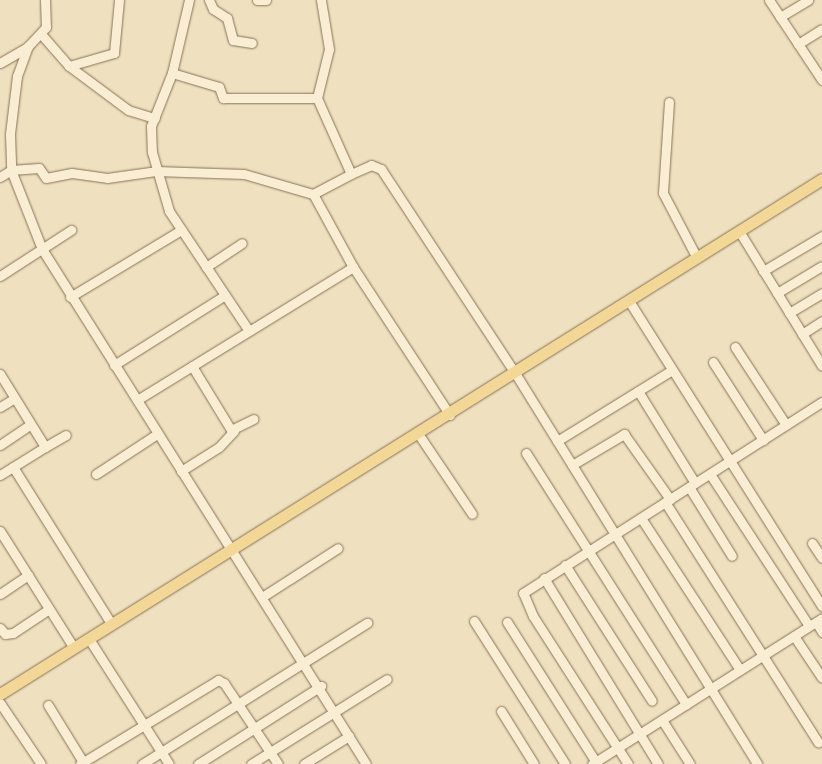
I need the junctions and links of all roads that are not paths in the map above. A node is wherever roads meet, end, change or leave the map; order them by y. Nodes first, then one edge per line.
1 (45, 0) edge
2 (119, 0) edge
3 (189, 0) edge
4 (209, 0) edge
5 (257, 0) edge
6 (266, 0) edge
7 (321, 0) edge
8 (769, 0) edge
9 (808, 0) edge
10 (780, 17) junction
11 (822, 29) edge
12 (41, 34) junction
13 (252, 43) dead end
14 (798, 44) junction
15 (28, 46) junction
16 (0, 63) edge
17 (69, 66) junction
18 (819, 69) edge
19 (172, 73) junction
20 (822, 80) edge
21 (318, 98) junction
22 (669, 102) dead end
23 (155, 118) junction
24 (11, 170) junction
25 (156, 172) junction
26 (351, 174) junction
27 (0, 177) edge
28 (822, 180) edge
29 (312, 194) junction
30 (71, 230) dead end
31 (181, 230) junction
32 (739, 231) junction
33 (822, 236) edge
34 (242, 243) dead end
35 (42, 249) junction
36 (697, 258) junction
37 (822, 266) edge
38 (206, 267) junction
39 (353, 267) junction
40 (763, 271) junction
41 (0, 276) edge
42 (777, 293) junction
43 (822, 293) edge
44 (225, 295) junction
45 (70, 298) junction
46 (628, 301) junction
47 (789, 313) junction
48 (822, 321) edge
49 (249, 331) junction
50 (802, 334) junction
51 (735, 347) dead end
52 (818, 351) edge
53 (713, 362) dead end
54 (114, 365) junction
55 (192, 366) junction
56 (822, 366) edge
57 (672, 370) junction
58 (515, 373) junction
59 (0, 374) edge
60 (638, 391) junction
61 (15, 398) junction
62 (137, 400) junction
63 (822, 402) edge
64 (0, 407) edge
65 (450, 415) junction
66 (254, 419) dead end
67 (31, 424) junction
68 (786, 425) junction
69 (234, 431) junction
70 (157, 434) junction
71 (66, 435) dead end
72 (419, 435) junction
73 (763, 440) junction
74 (557, 441) junction
75 (0, 445) edge
76 (45, 447) junction
77 (526, 452) dead end
78 (729, 461) junction
79 (572, 465) junction
80 (13, 467) junction
81 (181, 471) junction
82 (96, 474) dead end
83 (710, 474) junction
84 (0, 475) edge
85 (692, 485) junction
86 (668, 501) junction
87 (472, 514) dead end
88 (641, 518) junction
89 (0, 531) edge
90 (614, 534) junction
91 (812, 543) dead end
92 (338, 548) dead end
93 (589, 549) junction
94 (231, 551) junction
95 (732, 556) dead end
96 (822, 558) edge
97 (565, 564) junction
98 (28, 575) junction
99 (544, 578) junction
100 (0, 594) edge
101 (262, 597) junction
102 (822, 606) edge
103 (49, 609) junction
104 (474, 621) dead end
105 (507, 622) dead end
106 (816, 622) edge
107 (367, 623) dead end
108 (112, 625) junction
109 (0, 628) edge
110 (822, 632) edge
111 (794, 636) junction
112 (89, 639) junction
113 (74, 648) junction
114 (764, 655) junction
115 (304, 660) junction
116 (740, 670) junction
117 (822, 678) edge
118 (387, 679) dead end
119 (321, 686) junction
120 (713, 688) junction
121 (0, 694) edge
122 (652, 701) dead end
123 (0, 703) edge
124 (237, 704) junction
125 (686, 704) junction
126 (48, 705) dead end
127 (336, 711) junction
128 (501, 711) dead end
129 (662, 720) junction
130 (144, 725) junction
131 (255, 728) junction
132 (638, 735) junction
133 (349, 736) junction
134 (818, 742) dead end
135 (618, 748) junction
136 (162, 752) junction
137 (270, 752) junction
138 (82, 763) edge
139 (594, 763) edge
140 (41, 764) edge
141 (142, 764) edge
142 (169, 764) edge
143 (198, 764) edge
144 (251, 764) edge
145 (278, 764) edge
146 (304, 764) edge
147 (365, 764) edge
148 (534, 764) edge
149 (565, 764) edge
150 (628, 764) edge
151 (658, 764) edge
152 (690, 764) edge
153 (757, 764) edge

1 - 12 street
2 - 17 street
3 - 19 street
4 - 13 street
5 - 6 street
7 - 21 street
8 - 10 street
9 - 10 street
10 - 14 street
11 - 14 street
12 - 15 street
12 - 17 street
14 - 18 street
15 - 16 street
15 - 24 street
17 - 23 street
18 - 20 street
19 - 21 street
19 - 23 street
21 - 26 street
22 - 36 street
23 - 25 street
24 - 25 street
24 - 27 street
24 - 35 street
25 - 29 street
25 - 31 street
26 - 29 street
26 - 58 street
28 - 32 main road
29 - 39 street
30 - 35 street
31 - 38 street
31 - 45 street
32 - 36 main road
32 - 40 street
33 - 40 street
34 - 38 street
35 - 41 street
35 - 45 street
36 - 46 main road
37 - 42 street
38 - 44 street
39 - 49 street
39 - 65 street
40 - 42 street
42 - 47 street
43 - 47 street
44 - 49 street
44 - 54 street
45 - 54 street
46 - 57 street
46 - 58 main road
47 - 50 street
48 - 50 street
49 - 55 street
50 - 52 street
51 - 68 street
52 - 56 street
53 - 73 street
54 - 62 street
55 - 62 street
55 - 69 street
57 - 60 street
57 - 78 street
58 - 65 main road
58 - 74 street
59 - 61 street
60 - 74 street
60 - 85 street
61 - 64 street
61 - 67 street
62 - 70 street
63 - 68 street
65 - 72 main road
66 - 69 street
67 - 75 street
67 - 76 street
68 - 73 street
69 - 81 street
70 - 81 street
70 - 82 street
71 - 76 street
72 - 87 street
72 - 94 main road
73 - 78 street
74 - 79 street
76 - 80 street
77 - 93 street
78 - 83 street
78 - 102 street
79 - 86 street
79 - 90 street
80 - 84 street
80 - 108 street
81 - 94 street
83 - 85 street
83 - 106 street
85 - 86 street
85 - 95 street
86 - 88 street
86 - 114 street
88 - 90 street
88 - 116 street
89 - 98 street
90 - 93 street
90 - 120 street
91 - 96 street
92 - 101 street
93 - 97 street
93 - 125 street
94 - 101 street
94 - 108 main road
97 - 99 street
97 - 122 street
98 - 100 street
98 - 103 street
99 - 132 street
99 - 135 street
101 - 115 street
103 - 109 street
103 - 113 street
104 - 149 street
105 - 139 street
106 - 110 street
106 - 111 street
107 - 115 street
108 - 112 main road
111 - 114 street
111 - 117 street
112 - 113 main road
112 - 130 street
113 - 121 main road
114 - 116 street
114 - 134 street
115 - 119 street
115 - 124 street
116 - 120 street
118 - 127 street
119 - 127 street
119 - 131 street
120 - 125 street
120 - 153 street
123 - 140 street
124 - 130 street
124 - 131 street
124 - 136 street
125 - 129 street
126 - 138 street
127 - 133 street
127 - 137 street
128 - 148 street
129 - 132 street
129 - 152 street
130 - 136 street
130 - 138 street
131 - 137 street
131 - 143 street
132 - 135 street
132 - 151 street
133 - 146 street
133 - 147 street
135 - 139 street
135 - 150 street
136 - 141 street
136 - 142 street
137 - 144 street
137 - 145 street

